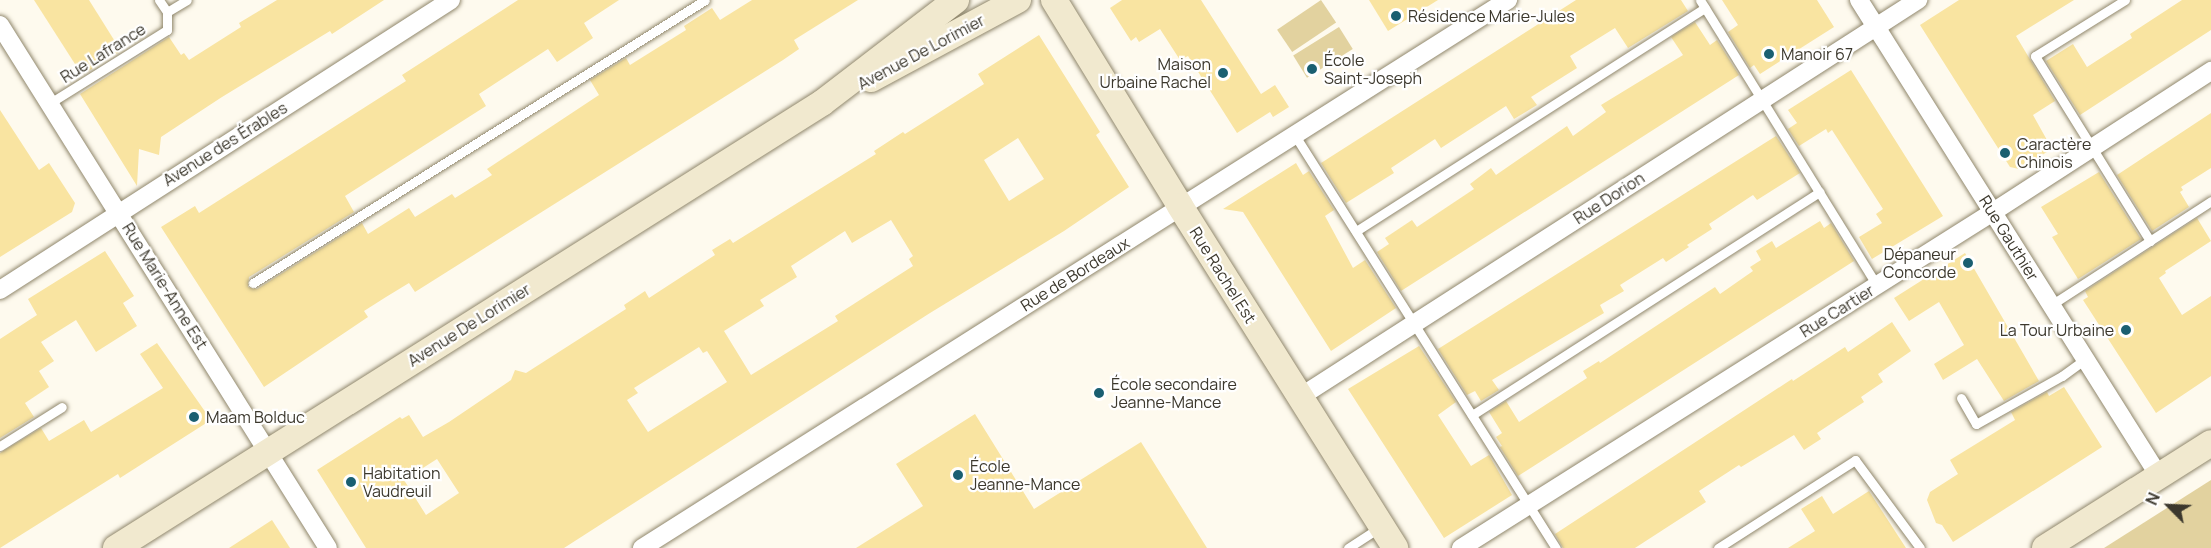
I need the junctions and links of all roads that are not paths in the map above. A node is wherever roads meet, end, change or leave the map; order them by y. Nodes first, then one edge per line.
1 (159, 0) edge
2 (187, 0) edge
3 (451, 0) edge
4 (703, 0) edge
5 (956, 0) edge
6 (1018, 0) edge
7 (1054, 0) edge
8 (1508, 0) edge
9 (1859, 0) edge
10 (1918, 0) edge
11 (2125, 0) edge
12 (1703, 4) edge
13 (167, 12) junction
14 (0, 25) edge
15 (1877, 27) junction
16 (2211, 71) edge
17 (1763, 98) junction
18 (822, 102) junction
19 (50, 103) junction
20 (1294, 134) junction
21 (2092, 149) junction
22 (1820, 192) junction
23 (2211, 201) edge
24 (1180, 206) junction
25 (118, 212) junction
26 (1993, 212) junction
27 (1356, 231) junction
28 (2150, 241) junction
29 (253, 283) dead end
30 (1877, 285) junction
31 (0, 290) edge
32 (2051, 305) junction
33 (1414, 323) junction
34 (2085, 359) junction
35 (1300, 397) junction
36 (1962, 398) dead end
37 (62, 407) dead end
38 (1472, 415) junction
39 (2211, 443) edge
40 (0, 447) edge
41 (270, 452) junction
42 (2159, 477) junction
43 (1529, 505) junction
44 (1382, 526) junction
45 (116, 548) edge
46 (328, 548) edge
47 (642, 548) edge
48 (1348, 548) edge
49 (1395, 548) edge
50 (1461, 548) edge
51 (1556, 548) edge
52 (1718, 548) edge
53 (1920, 548) edge
54 (2046, 548) edge

1 - 13 lane
2 - 13 lane
3 - 25 street, Avenue des Érables
4 - 29 lane
5 - 18 main road, Avenue De Lorimier
6 - 18 main road, Avenue De Lorimier
7 - 24 main road, Rue Rachel Est
8 - 20 street, Rue de Bordeaux
9 - 15 street, Rue Gauthier
10 - 15 street, Rue Dorion
11 - 21 lane
12 - 17 lane
12 - 27 lane
13 - 19 lane, Rue Lafrance
14 - 19 street, Rue Marie-Anne Est
15 - 17 street, Rue Dorion
15 - 26 street, Rue Gauthier
16 - 21 street, Rue Cartier
17 - 22 lane
17 - 33 street, Rue Dorion
18 - 41 main road, Avenue De Lorimier
19 - 25 street, Rue Marie-Anne Est
20 - 24 street, Rue de Bordeaux
20 - 27 lane
21 - 26 street, Rue Cartier
21 - 28 lane
22 - 30 lane
22 - 38 lane
23 - 28 lane
24 - 35 main road, Rue Rachel Est
24 - 47 street, Rue de Bordeaux
25 - 31 street, Avenue des Érables
25 - 41 street, Rue Marie-Anne Est
26 - 30 street, Rue Cartier
26 - 32 street, Rue Gauthier
27 - 33 lane
28 - 32 lane
30 - 43 street, Rue Cartier
32 - 34 street, Rue Gauthier
33 - 35 street, Rue Dorion
33 - 38 lane
34 - 36 lane
34 - 42 street, Rue Gauthier
35 - 44 main road, Rue Rachel Est
37 - 40 lane
38 - 43 lane
39 - 42 main road
41 - 45 main road, Avenue De Lorimier
41 - 46 street, Rue Marie-Anne Est
42 - 54 main road
43 - 50 street, Rue Cartier
43 - 51 lane
44 - 48 lane
44 - 49 main road, Rue Rachel Est
52 - 53 lane

